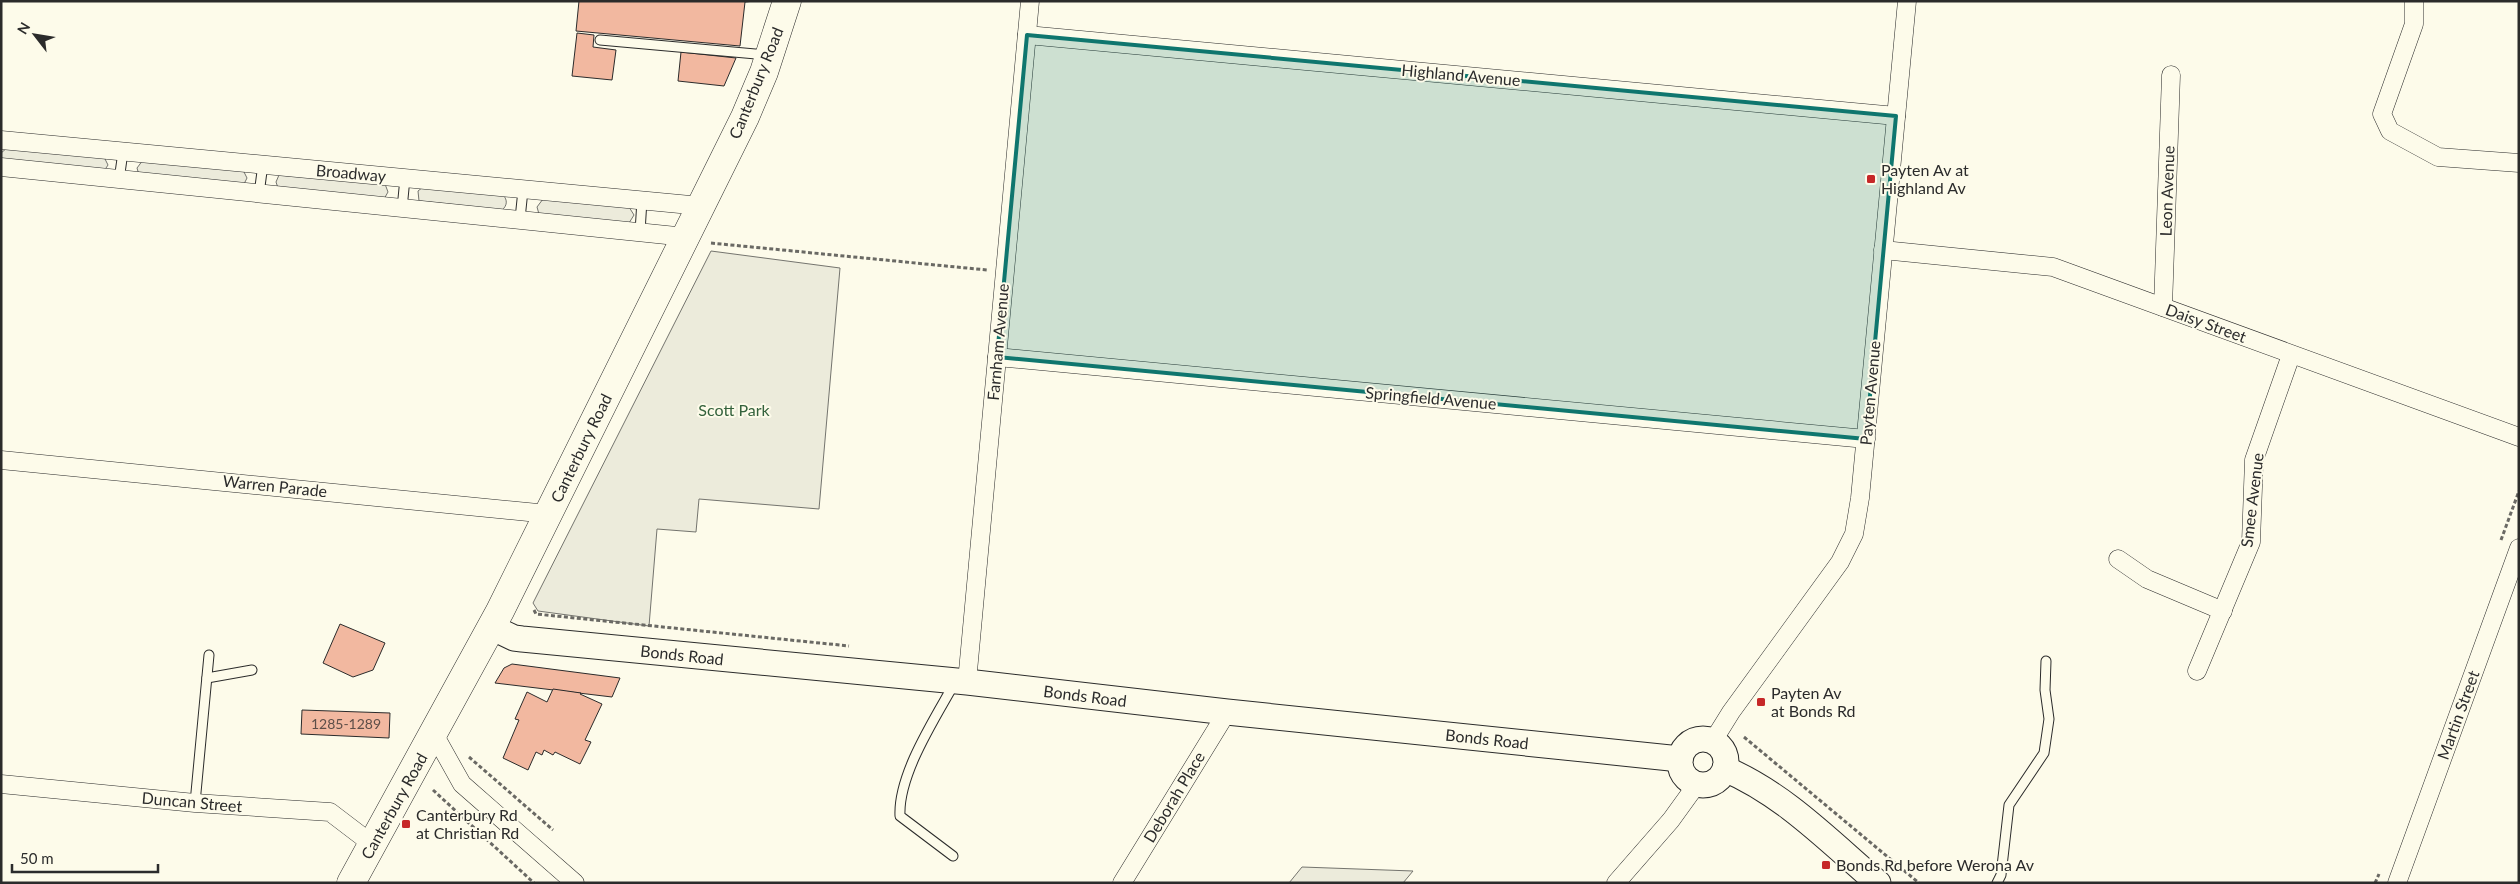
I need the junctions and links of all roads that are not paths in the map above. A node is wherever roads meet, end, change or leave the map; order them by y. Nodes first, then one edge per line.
1 (787, 1) edge
2 (1030, 1) edge
3 (1907, 1) edge
4 (2414, 1) edge
5 (1027, 35) junction
6 (600, 40) dead end
7 (770, 56) junction
8 (2171, 75) dead end
9 (1896, 116) junction
10 (1, 140) edge
11 (123, 152) junction
12 (2519, 163) edge
13 (263, 164) junction
14 (1, 167) edge
15 (405, 178) junction
16 (119, 180) junction
17 (523, 190) junction
18 (259, 194) junction
19 (642, 200) junction
20 (701, 206) junction
21 (402, 209) junction
22 (520, 219) junction
23 (640, 232) junction
24 (698, 240) junction
25 (1883, 250) junction
26 (2163, 307) junction
27 (2291, 355) junction
28 (997, 357) junction
29 (2519, 437) edge
30 (1866, 439) junction
31 (1, 460) edge
32 (548, 514) junction
33 (2519, 548) edge
34 (2118, 559) dead end
35 (2223, 611) junction
36 (491, 627) junction
37 (209, 654) dead end
38 (2046, 661) dead end
39 (252, 670) dead end
40 (2197, 671) dead end
41 (207, 678) junction
42 (961, 682) junction
43 (1227, 712) junction
44 (434, 734) junction
45 (1713, 741) junction
46 (1680, 758) junction
47 (1725, 769) junction
48 (1, 784) edge
49 (1697, 784) junction
50 (195, 803) junction
51 (372, 844) junction
52 (953, 856) dead end
53 (351, 883) edge
54 (575, 883) edge
55 (1122, 883) edge
56 (1616, 883) edge
57 (1878, 883) edge
58 (1997, 883) edge
59 (2397, 883) edge

1 - 7 highway, Canterbury Road
2 - 5 street, Farnham Avenue
3 - 9 street, Payten Avenue
4 - 12 street
5 - 9 street, Highland Avenue
5 - 28 street, Farnham Avenue
6 - 7 lane
7 - 20 highway, Canterbury Road
8 - 26 street, Leon Avenue
9 - 25 street, Payten Avenue
10 - 11 street, Broadway
11 - 13 street, Broadway
11 - 16 lane
13 - 15 street, Broadway
13 - 18 lane
14 - 16 street, Broadway
15 - 17 street, Broadway
15 - 21 lane
16 - 18 street, Broadway
17 - 19 street, Broadway
17 - 22 lane
18 - 21 street, Broadway
19 - 20 street, Broadway
19 - 23 lane
20 - 24 highway, Canterbury Road
21 - 22 street, Broadway
22 - 23 street, Broadway
23 - 24 street, Broadway
24 - 32 highway, Canterbury Road
25 - 26 street, Daisy Street
25 - 30 street, Payten Avenue
26 - 27 street, Daisy Street
27 - 29 street, Daisy Street
27 - 35 street, Smee Avenue
28 - 30 street, Springfield Avenue
28 - 42 street, Farnham Avenue
30 - 45 street, Payten Avenue
31 - 32 street, Warren Parade
32 - 36 highway, Canterbury Road
33 - 59 street, Martin Street
34 - 35 street
35 - 40 street, Smee Avenue
36 - 42 main road, Bonds Road
36 - 44 highway, Canterbury Road
37 - 41 lane
38 - 58 lane
39 - 41 lane
41 - 50 lane
42 - 43 main road, Bonds Road
42 - 52 lane
43 - 46 main road, Bonds Road
43 - 55 street, Deborah Place
44 - 51 highway, Canterbury Road
44 - 54 street
45 - 46 main road
45 - 47 main road
46 - 49 main road
47 - 49 main road
47 - 57 main road
48 - 50 street, Duncan Street
49 - 56 street
50 - 51 street, Duncan Street
51 - 53 highway, Canterbury Road

